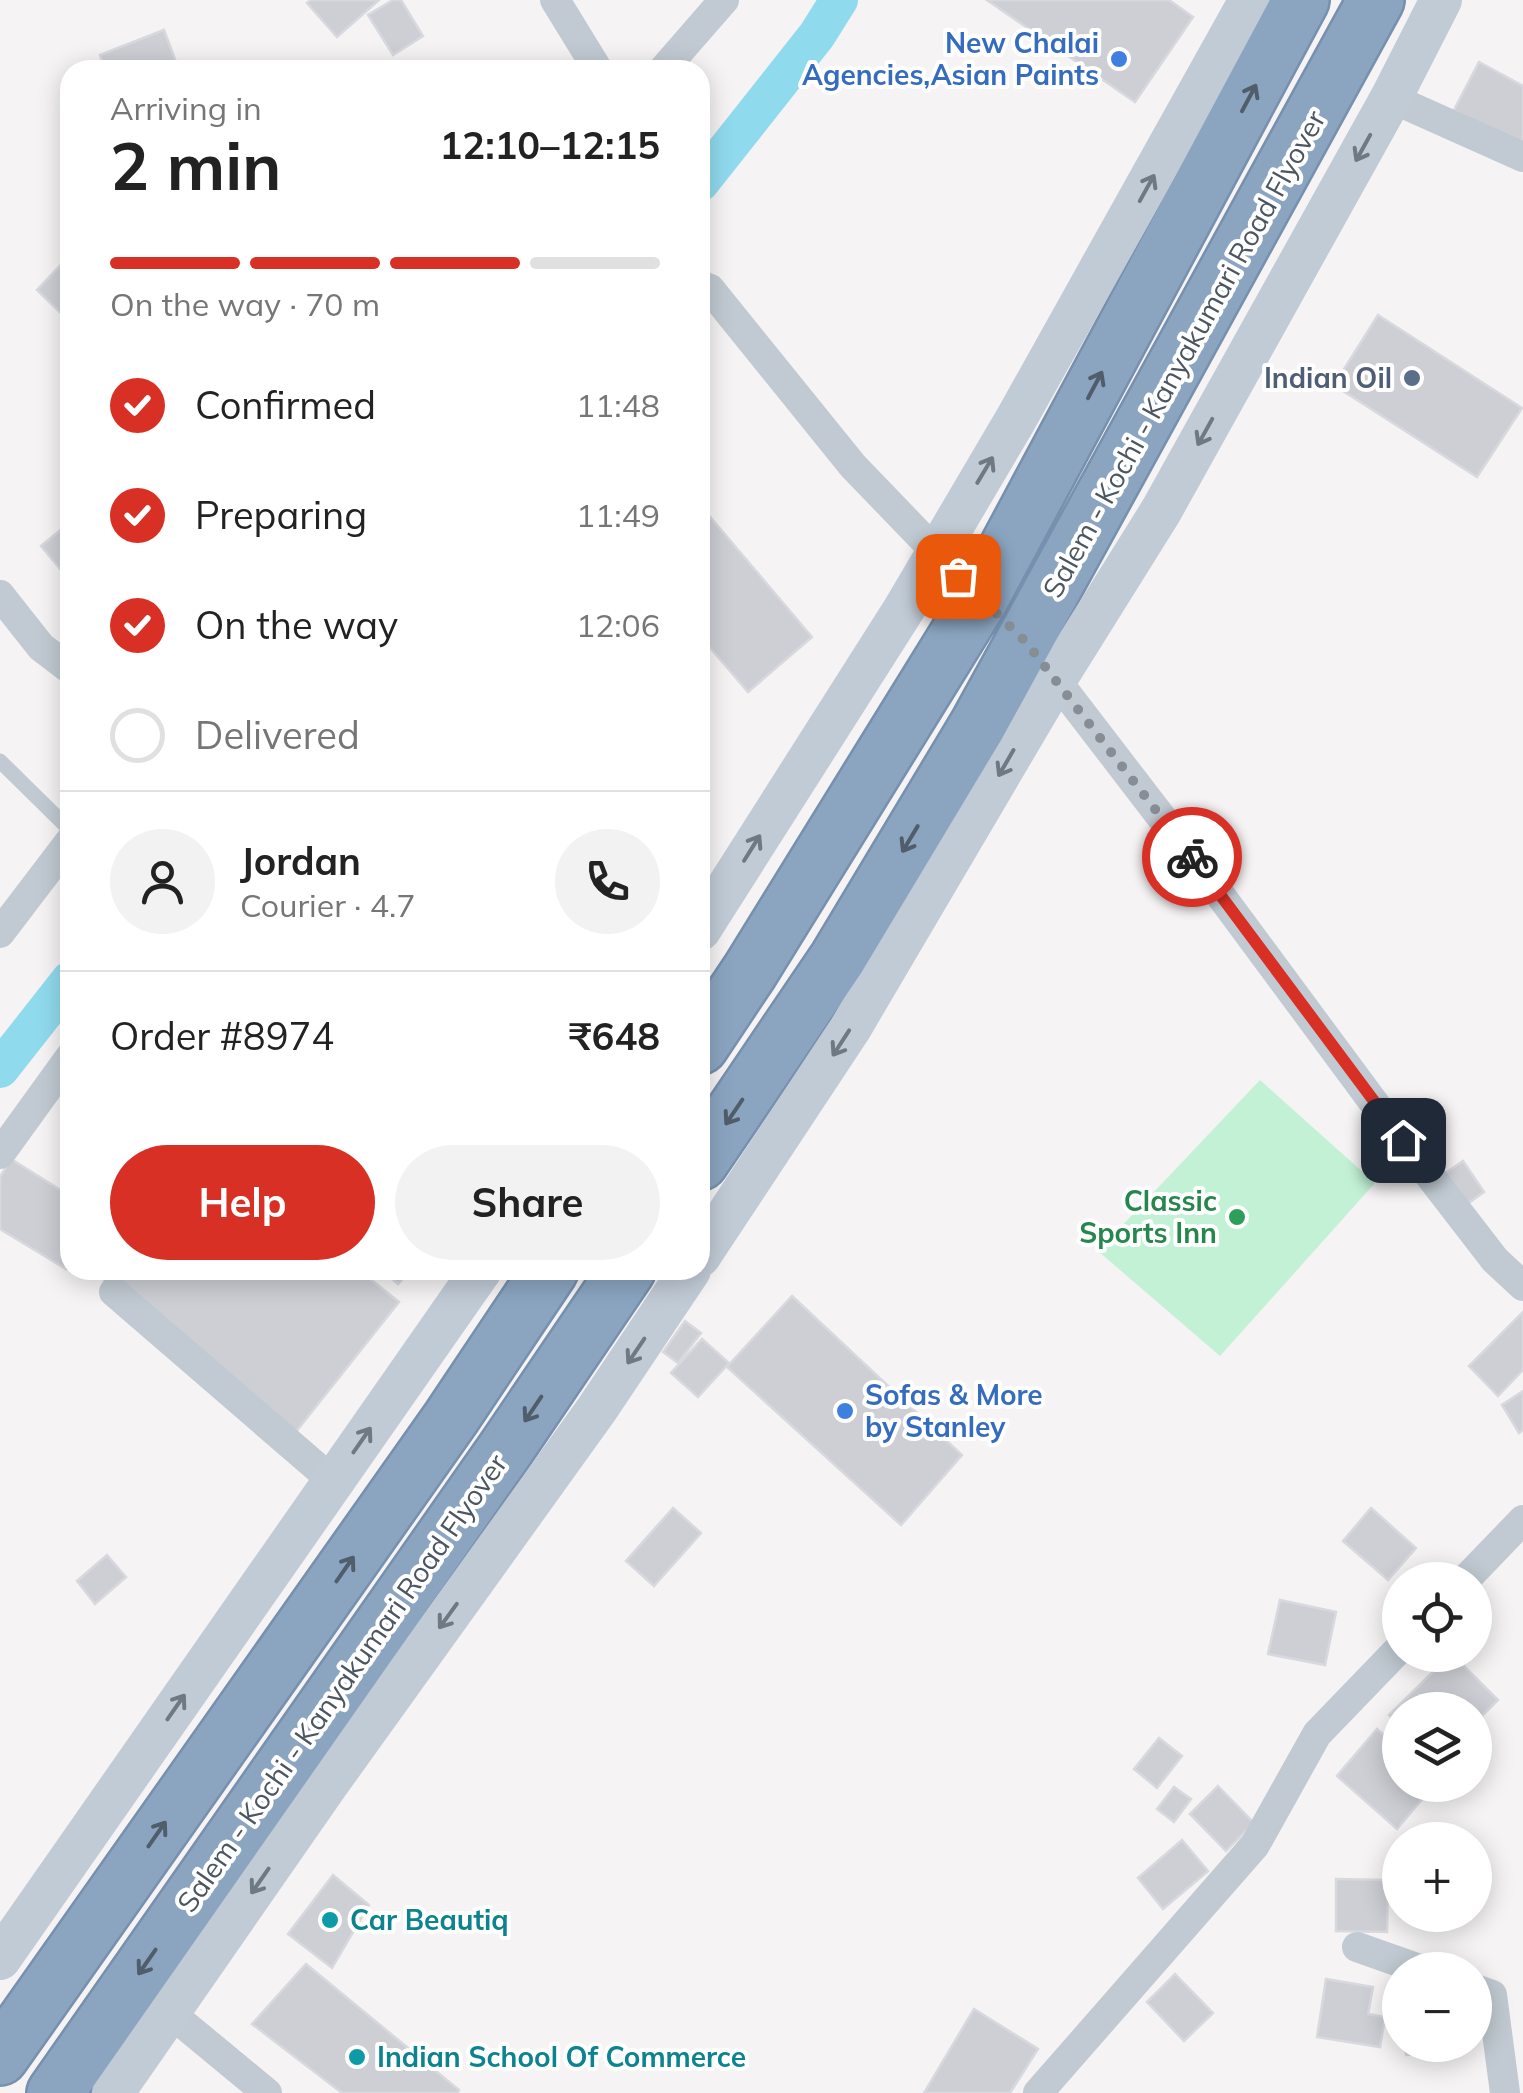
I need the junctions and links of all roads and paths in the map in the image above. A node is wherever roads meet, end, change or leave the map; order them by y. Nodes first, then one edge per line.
1 (555, 0) edge
2 (724, 0) edge
3 (1250, 0) edge
4 (1301, 0) edge
5 (1376, 0) edge
6 (1441, 0) edge
7 (592, 60) edge
8 (672, 60) edge
9 (1391, 98) junction
10 (1523, 157) edge
11 (710, 289) edge
12 (934, 554) junction
13 (0, 595) edge
14 (980, 599) junction
15 (60, 661) edge
16 (1041, 661) junction
17 (0, 761) edge
18 (60, 820) edge
19 (60, 853) edge
20 (710, 914) edge
21 (0, 933) edge
22 (710, 1031) edge
23 (60, 1072) edge
24 (710, 1147) edge
25 (0, 1154) edge
26 (710, 1241) edge
27 (473, 1280) edge
28 (543, 1280) edge
29 (620, 1280) edge
30 (683, 1280) edge
31 (1523, 1286) edge
32 (114, 1292) dead end
33 (333, 1481) junction
34 (1523, 1520) edge
35 (1482, 1562) edge
36 (1382, 1667) edge
37 (1358, 1947) dead end
38 (1382, 1956) edge
39 (0, 1959) edge
40 (1492, 1995) edge
41 (169, 2012) junction
42 (0, 2057) edge
43 (55, 2093) edge
44 (113, 2093) edge
45 (266, 2093) edge
46 (1038, 2093) edge
47 (1505, 2093) edge

1 - 7 street
2 - 8 street
12 -> 3 street
14 -> 4 highway
5 - 16 highway, Salem - Kochi - Kanyakumari Road Flyover
6 - 9 street
9 - 10 street
9 -> 16 street
11 - 12 street
12 - 14 street
20 -> 12 street
13 - 15 street
14 - 16 street
14 - 22 highway
16 -> 24 highway, Salem - Kochi - Kanyakumari Road Flyover
16 -> 26 street
16 - 31 street
17 - 18 lane
19 - 21 street
23 - 25 street
33 -> 27 street
42 -> 28 highway
29 -> 43 highway, Salem - Kochi - Kanyakumari Road Flyover
30 -> 41 street
32 - 33 street
39 -> 33 street
34 - 35 street
36 - 46 street
37 - 38 street
40 - 47 street
41 - 44 street
41 - 45 street

